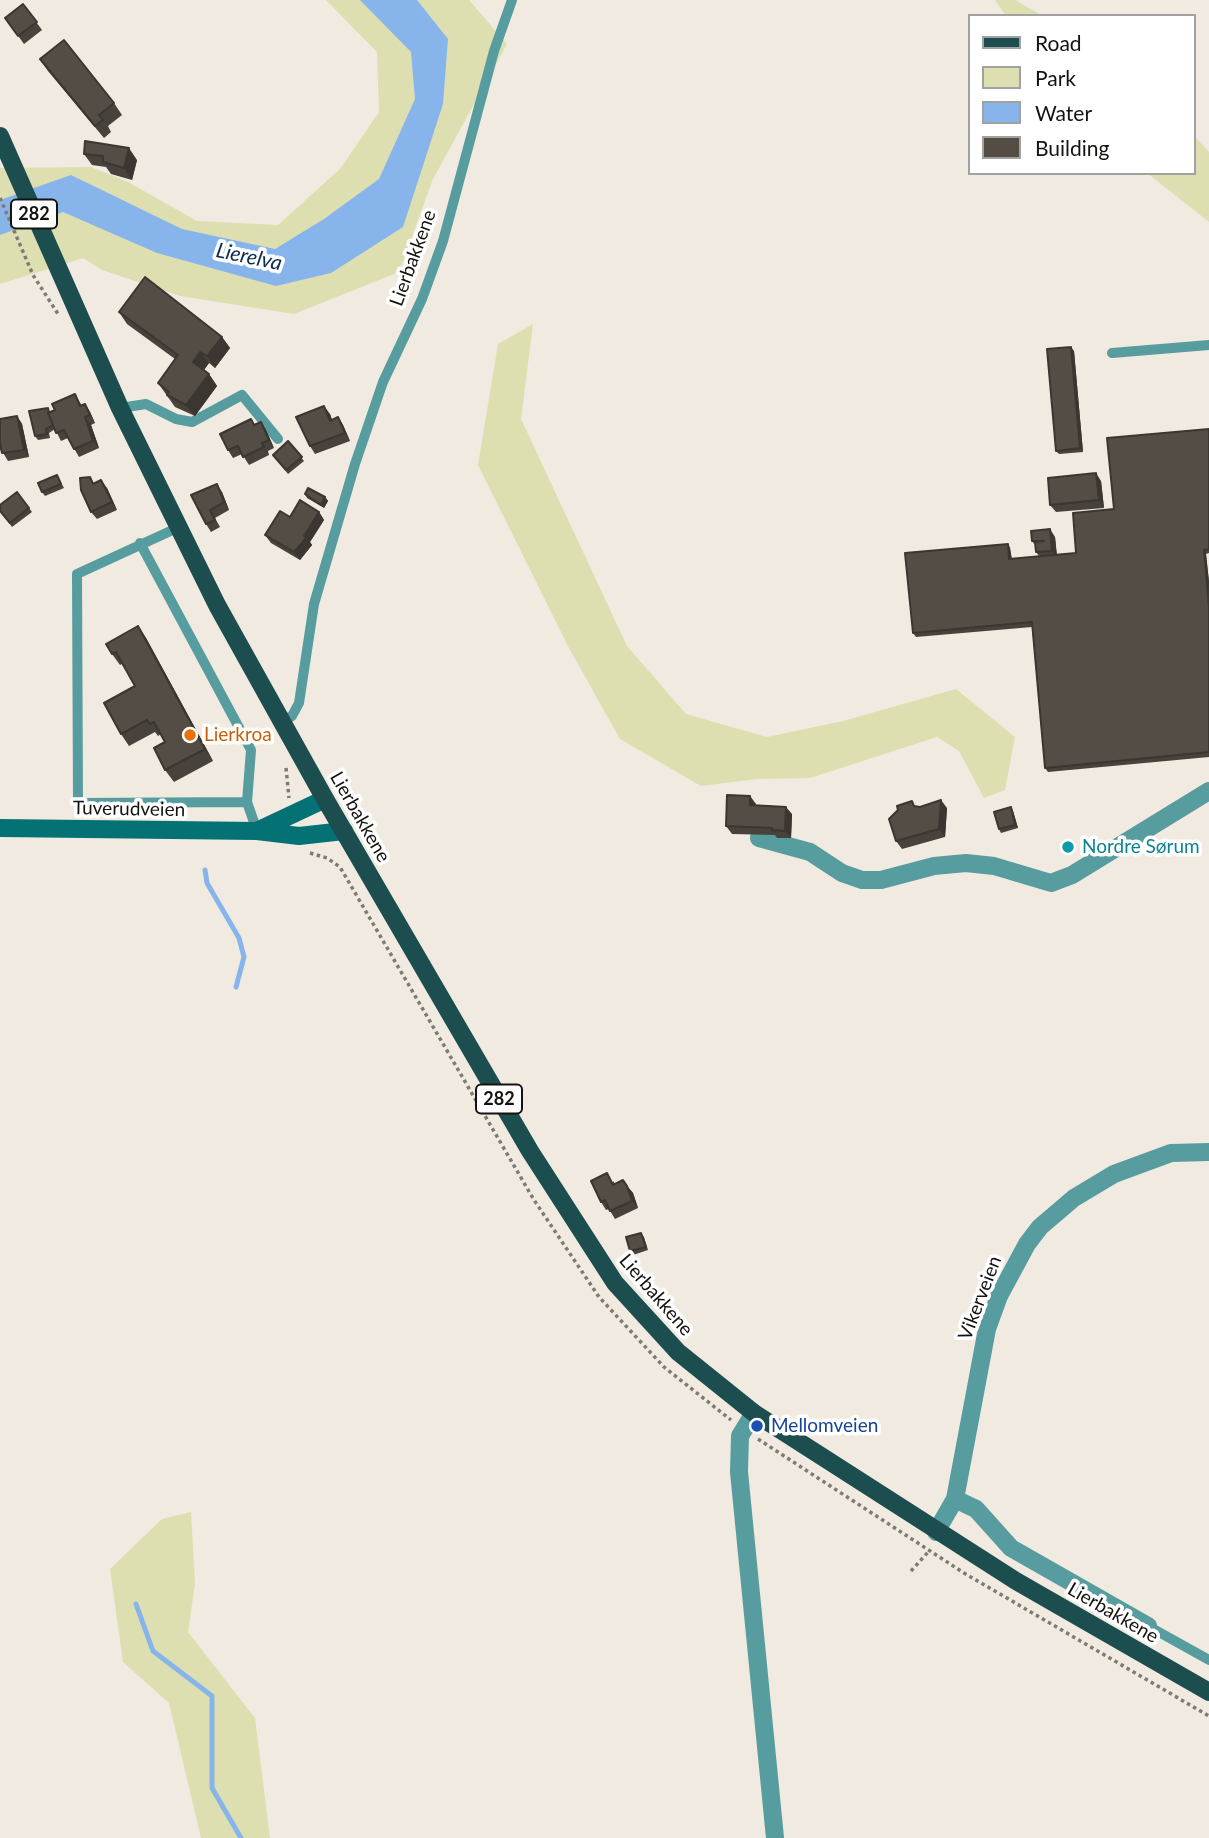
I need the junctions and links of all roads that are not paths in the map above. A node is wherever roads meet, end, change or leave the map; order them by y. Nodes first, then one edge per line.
1 (512, 0) edge
2 (0, 136) edge
3 (1209, 345) edge
4 (1112, 353) dead end
5 (120, 408) junction
6 (278, 439) dead end
7 (177, 527) junction
8 (140, 543) junction
9 (281, 722) junction
10 (1209, 791) edge
11 (325, 799) junction
12 (247, 802) junction
13 (0, 828) edge
14 (257, 831) junction
15 (344, 831) junction
16 (759, 838) edge
17 (1209, 1152) edge
18 (754, 1413) junction
19 (955, 1499) junction
20 (936, 1532) junction
21 (1148, 1626) joint
22 (1209, 1660) edge
23 (1209, 1692) edge
24 (775, 1838) edge

1 - 9 lane, Lierbakkene
2 - 5 main road, Lierbakkene / 282
3 - 4 lane
5 - 6 lane
5 - 7 main road, Lierbakkene / 282
7 - 8 lane
7 - 9 main road, Lierbakkene / 282
8 - 12 lane
8 - 12 lane
9 - 11 main road, Lierbakkene / 282
10 - 16 street
11 - 14 main road, Tuverudveien
11 - 15 main road, Lierbakkene / 282
12 - 14 lane
13 - 14 main road, Tuverudveien
14 - 15 main road, Tuverudveien
15 - 18 main road, Lierbakkene / 282
17 - 19 street, Vikerveien
18 - 20 main road, Lierbakkene / 282
18 - 24 street
19 - 20 street, Vikerveien
19 - 21 street
20 - 23 main road, Lierbakkene / 282
21 - 22 lane

